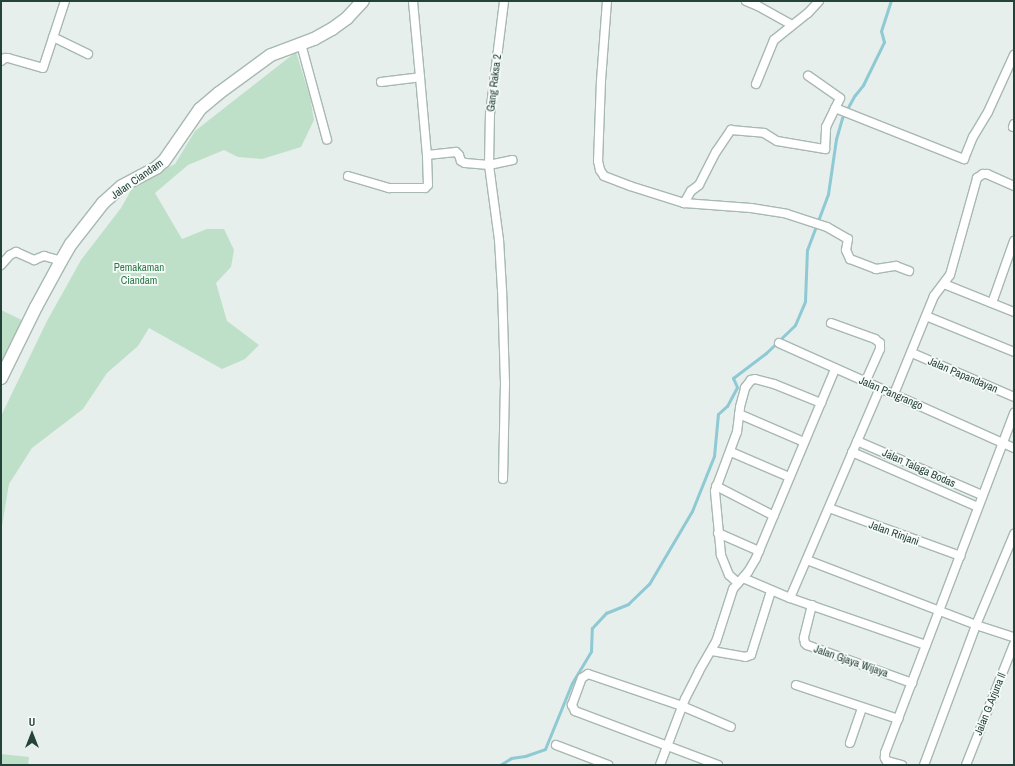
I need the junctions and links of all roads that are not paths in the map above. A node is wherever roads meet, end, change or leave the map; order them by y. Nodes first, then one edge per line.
1 (65, 1) edge
2 (363, 1) edge
3 (413, 1) edge
4 (504, 1) edge
5 (606, 1) edge
6 (746, 1) edge
7 (819, 1) edge
8 (792, 25) junction
9 (54, 37) junction
10 (301, 44) junction
11 (88, 54) dead end
12 (1014, 55) edge
13 (1, 62) edge
14 (808, 76) dead end
15 (420, 77) junction
16 (381, 82) dead end
17 (756, 84) dead end
18 (835, 108) junction
19 (327, 140) dead end
20 (427, 155) junction
21 (512, 160) dead end
22 (489, 165) junction
23 (348, 176) dead end
24 (1014, 186) edge
25 (684, 202) junction
26 (1014, 241) edge
27 (1012, 254) edge
28 (61, 261) junction
29 (1, 265) edge
30 (909, 271) dead end
31 (944, 284) junction
32 (992, 303) junction
33 (1014, 312) edge
34 (926, 316) junction
35 (831, 323) dead end
36 (779, 343) dead end
37 (1014, 352) edge
38 (912, 353) junction
39 (835, 369) junction
40 (1, 378) edge
41 (865, 382) junction
42 (880, 388) junction
43 (894, 394) junction
44 (1014, 397) edge
45 (821, 403) junction
46 (1014, 413) edge
47 (739, 414) junction
48 (857, 440) junction
49 (804, 442) junction
50 (1003, 443) junction
51 (1014, 448) edge
52 (731, 452) junction
53 (852, 452) junction
54 (915, 466) junction
55 (789, 477) junction
56 (911, 477) junction
57 (503, 479) dead end
58 (716, 486) junction
59 (982, 495) junction
60 (978, 507) junction
61 (829, 508) junction
62 (774, 516) junction
63 (718, 533) junction
64 (1014, 534) edge
65 (759, 551) junction
66 (960, 556) junction
67 (808, 560) junction
68 (740, 581) junction
69 (772, 591) junction
70 (790, 598) junction
71 (812, 606) junction
72 (938, 610) junction
73 (976, 625) junction
74 (1014, 637) edge
75 (926, 644) junction
76 (1014, 644) edge
77 (712, 651) junction
78 (1012, 656) edge
79 (912, 683) junction
80 (796, 684) dead end
81 (682, 706) junction
82 (862, 708) junction
83 (898, 719) junction
84 (730, 727) dead end
85 (850, 743) dead end
86 (556, 745) dead end
87 (667, 746) junction
88 (608, 765) edge
89 (660, 765) edge
90 (718, 765) edge
91 (902, 765) edge
92 (924, 765) edge
93 (966, 765) edge

1 - 9 street
2 - 10 street, Jalan Ciandam
3 - 15 street
4 - 22 street, Gang Raksa 2
5 - 25 street
6 - 8 street
7 - 8 street
8 - 17 street
9 - 11 street
9 - 13 street
10 - 19 street
10 - 28 street, Jalan Ciandam
12 - 18 street
14 - 18 street
15 - 16 street
15 - 20 street
18 - 25 street
20 - 22 street
20 - 23 street
21 - 22 street
22 - 57 street, Gang Raksa 2
24 - 31 street
25 - 30 street
26 - 27 street
27 - 32 street
28 - 29 street
28 - 40 street, Jalan Ciandam
31 - 32 street
31 - 34 street
32 - 33 street
34 - 37 street
34 - 38 street
35 - 41 street
36 - 39 street, Jalan Pangrango
38 - 43 street
38 - 44 street, Jalan Papandayan
39 - 41 street, Jalan Pangrango
39 - 45 street
41 - 42 street, Jalan Pangrango
42 - 43 street, Jalan Pangrango
42 - 48 street
43 - 50 street, Jalan Pangrango
45 - 47 street
45 - 49 street
46 - 50 street
47 - 49 street
47 - 52 street
48 - 53 street
48 - 54 street, Jalan Talaga Bodas
49 - 55 street
50 - 51 street, Jalan Pangrango
50 - 59 street
52 - 55 street
52 - 58 street
53 - 56 street
53 - 61 street
54 - 56 street
54 - 59 street, Jalan Talaga Bodas
55 - 62 street
56 - 60 street
58 - 62 street
58 - 63 street
59 - 60 street
60 - 66 street
61 - 66 street, Jalan Rinjani
61 - 67 street
62 - 65 street
63 - 65 street
63 - 68 street
64 - 73 street
65 - 68 street
66 - 72 street
67 - 70 street
67 - 72 street
68 - 69 street
68 - 77 street
69 - 70 street
69 - 77 street
70 - 71 street
71 - 75 street
71 - 79 street, Jalan Gjaya Wijaya
72 - 73 street
72 - 75 street
73 - 74 street
73 - 92 street
75 - 79 street
76 - 78 street, Jalan G.Arjuna ll
77 - 81 street
78 - 93 street, Jalan G.Arjuna ll
79 - 83 street
80 - 82 street
81 - 84 street
81 - 87 street
81 - 87 street
82 - 83 street
82 - 85 street
83 - 91 street
86 - 88 street
87 - 89 street
87 - 90 street

